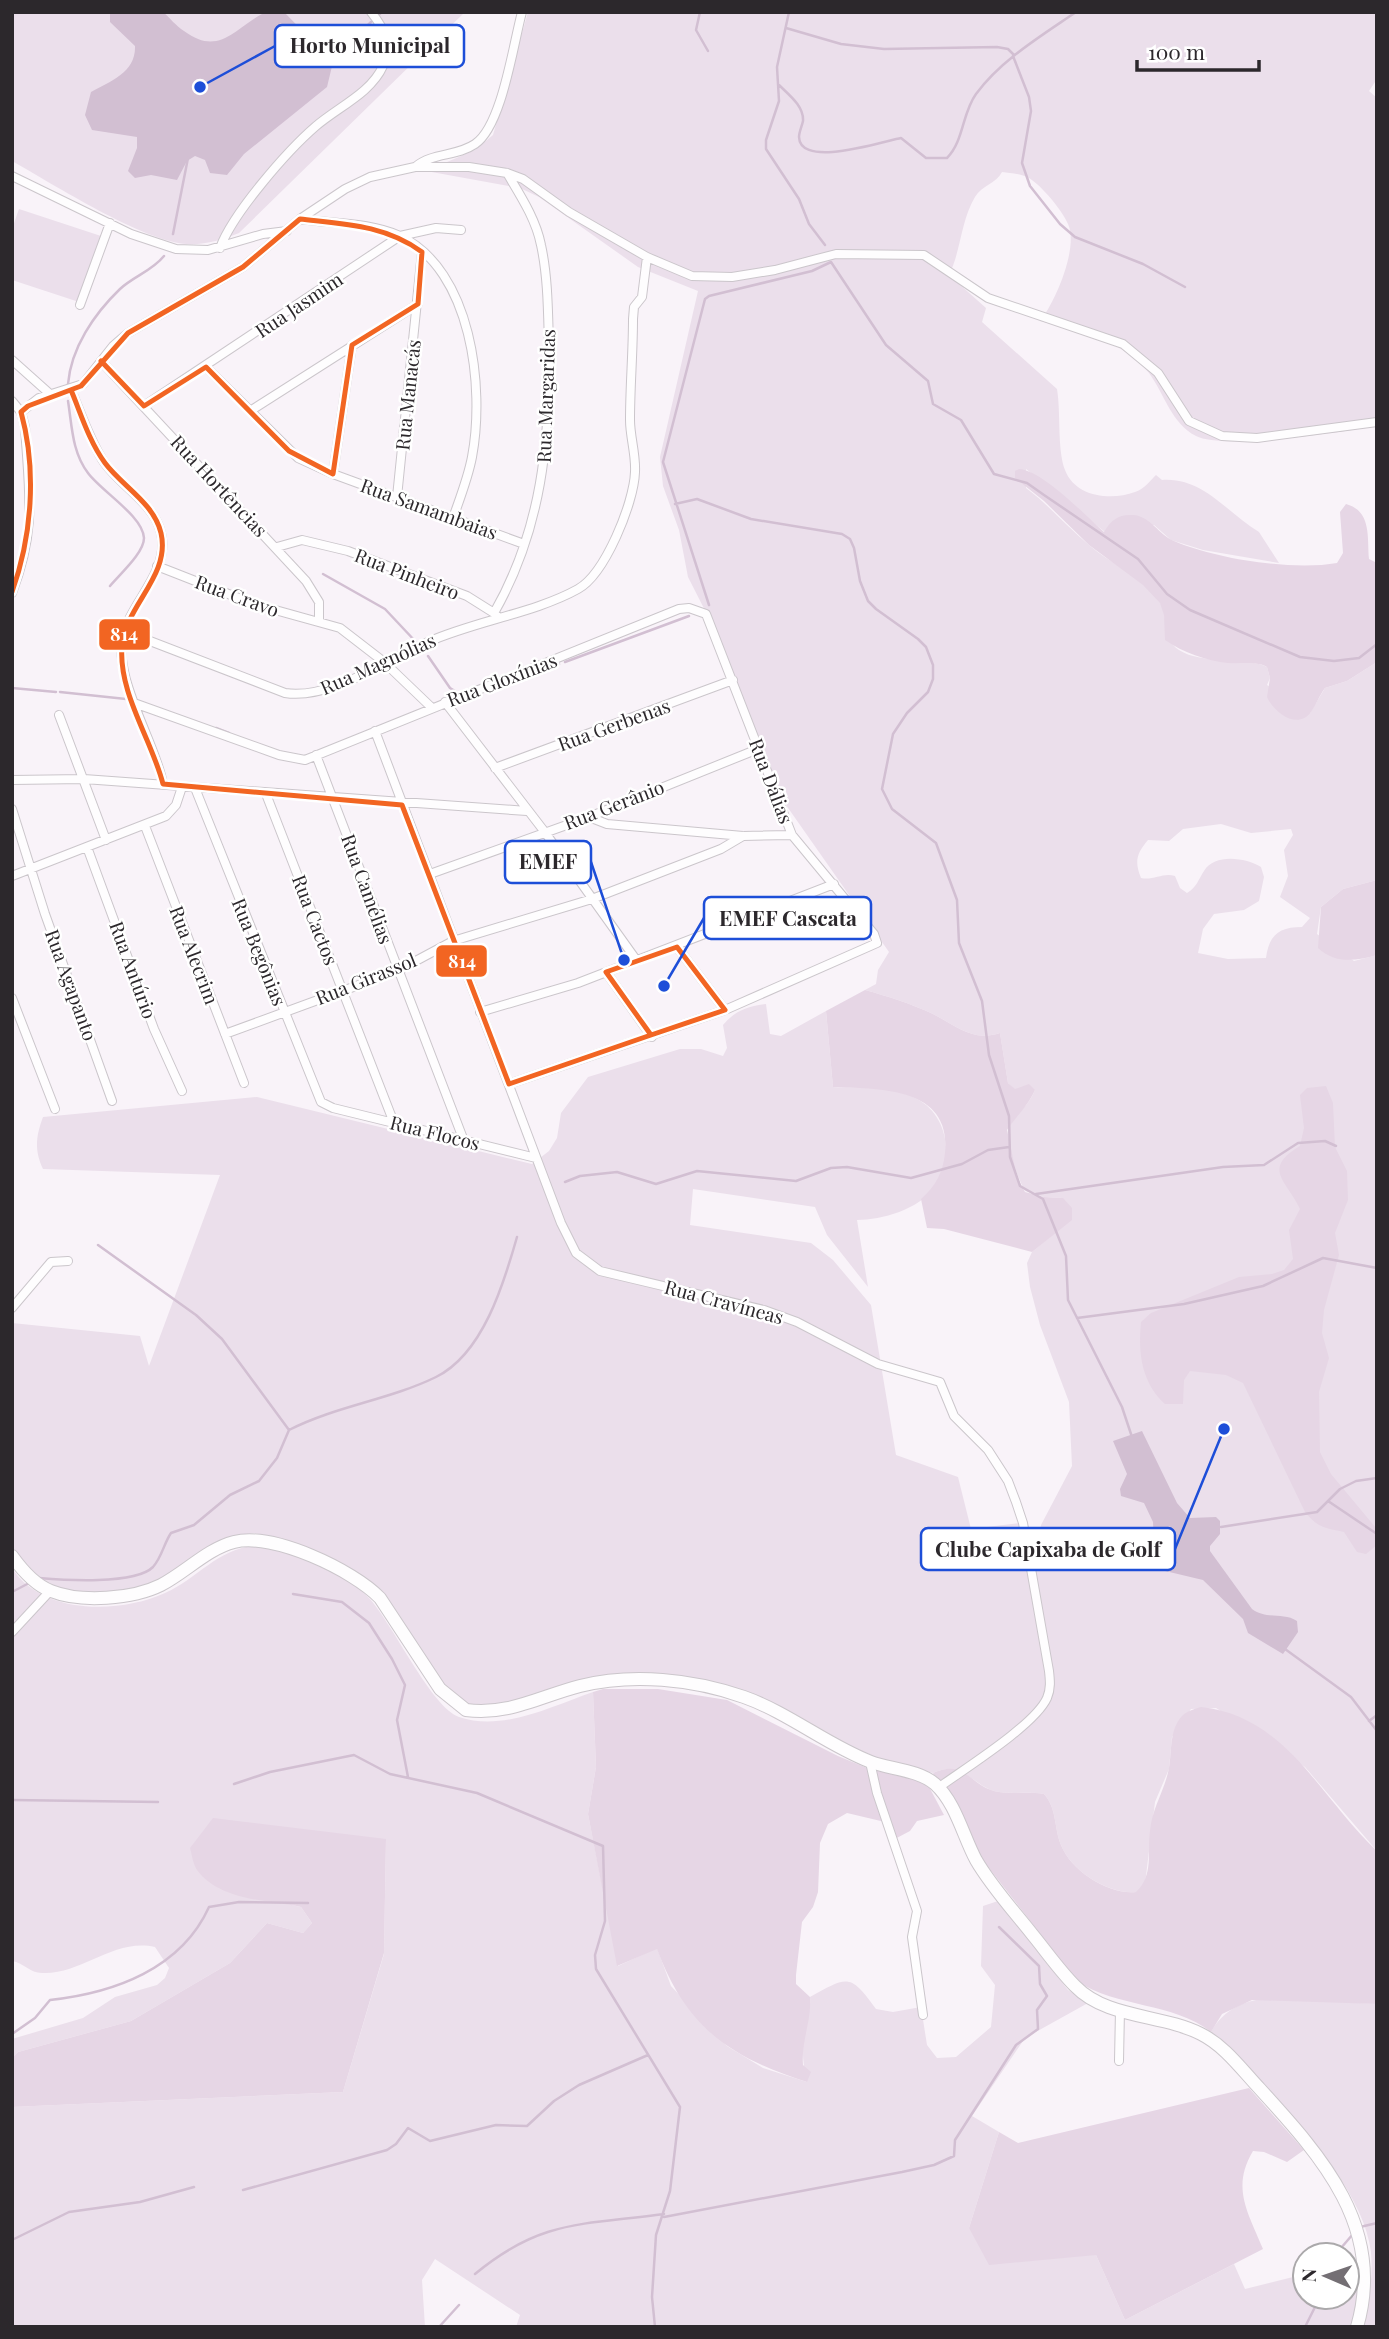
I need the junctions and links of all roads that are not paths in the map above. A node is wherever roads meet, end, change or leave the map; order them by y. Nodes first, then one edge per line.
1 (371, 12) edge
2 (522, 12) edge
3 (415, 167) junction
4 (507, 173) junction
5 (12, 176) edge
6 (300, 219) junction
7 (110, 223) junction
8 (461, 230) dead end
9 (288, 231) junction
10 (400, 236) junction
11 (220, 248) junction
12 (422, 251) junction
13 (647, 257) junction
14 (418, 304) junction
15 (80, 305) dead end
16 (352, 345) junction
17 (12, 360) edge
18 (100, 361) junction
19 (206, 367) junction
20 (71, 390) junction
21 (50, 394) junction
22 (12, 401) edge
23 (144, 406) junction
24 (250, 411) junction
25 (21, 412) junction
26 (1377, 422) edge
27 (333, 474) junction
28 (397, 497) junction
29 (453, 518) junction
30 (524, 544) junction
31 (277, 547) junction
32 (157, 566) junction
33 (12, 593) edge
34 (496, 615) junction
35 (709, 620) joint
36 (319, 622) junction
37 (124, 631) junction
38 (384, 662) junction
39 (733, 680) junction
40 (445, 702) junction
41 (134, 703) junction
42 (431, 707) junction
43 (59, 715) dead end
44 (375, 731) junction
45 (758, 749) junction
46 (316, 755) junction
47 (495, 768) junction
48 (84, 779) junction
49 (12, 780) edge
50 (163, 785) junction
51 (182, 786) junction
52 (195, 788) junction
53 (266, 794) junction
54 (333, 800) junction
55 (402, 804) junction
56 (12, 808) edge
57 (527, 811) junction
58 (589, 817) junction
59 (145, 826) junction
60 (544, 831) junction
61 (792, 835) junction
62 (743, 836) junction
63 (106, 840) junction
64 (87, 847) junction
65 (31, 869) junction
66 (430, 874) junction
67 (12, 876) edge
68 (834, 884) junction
69 (592, 899) junction
70 (453, 940) junction
71 (677, 947) junction
72 (637, 961) junction
73 (397, 971) junction
74 (606, 972) junction
75 (342, 990) junction
76 (12, 998) edge
77 (725, 1010) junction
78 (283, 1012) junction
79 (480, 1012) junction
80 (225, 1034) junction
81 (652, 1037) junction
82 (244, 1083) dead end
83 (509, 1084) junction
84 (182, 1091) dead end
85 (112, 1101) dead end
86 (333, 1108) joint
87 (55, 1109) dead end
88 (394, 1124) junction
89 (464, 1141) junction
90 (536, 1158) junction
91 (68, 1261) dead end
92 (12, 1308) edge
93 (12, 1556) edge
94 (50, 1591) junction
95 (12, 1632) edge
96 (870, 1762) junction
97 (938, 1788) junction
98 (1120, 2010) junction
99 (923, 2015) dead end
100 (1119, 2061) dead end
101 (1357, 2327) edge

1 - 11 street
2 - 3 street
3 - 4 street
3 - 6 street
4 - 13 street
4 - 30 street, Rua Margaridas
5 - 7 street
6 - 9 street
6 - 10 street
7 - 11 street
7 - 15 street
8 - 10 street, Rua Jasmim
9 - 11 street
9 - 18 street
10 - 12 street
10 - 19 street, Rua Jasmim
12 - 14 street, Rua Manacás
12 - 29 street
13 - 26 street
13 - 34 street, Rua Magnólias
14 - 16 street
14 - 28 street, Rua Manacás
16 - 24 street
16 - 27 street
17 - 21 street
18 - 20 street
18 - 23 street, Rua Hortências
19 - 23 street, Rua Jasmim
19 - 24 street, Rua Samambaias
20 - 21 street
20 - 32 street
21 - 25 street
22 - 25 street
23 - 31 street, Rua Hortências
24 - 27 street, Rua Samambaias
25 - 33 street
27 - 28 street, Rua Samambaias
28 - 29 street, Rua Samambaias
29 - 30 street, Rua Samambaias
30 - 34 street, Rua Margaridas
31 - 34 street, Rua Pinheiro
31 - 36 street, Rua Hortências
32 - 36 street, Rua Cravo
32 - 37 street
34 - 38 street, Rua Magnólias
35 - 39 street, Rua Dálias
35 - 40 street, Rua Gloxínias
36 - 38 street, Rua Cravo
37 - 38 street, Rua Magnólias
37 - 41 street
38 - 42 street, Rua Cravo
39 - 45 street, Rua Dálias
39 - 47 street, Rua Gerbenas
40 - 42 street, Rua Gloxínias
40 - 47 street
41 - 46 street, Rua Gloxínias
41 - 50 street
42 - 44 street, Rua Gloxínias
43 - 48 street
44 - 46 street, Rua Gloxínias
44 - 55 street, Rua Cravíneas
45 - 58 street, Rua Gerânio
45 - 61 street, Rua Dálias
46 - 54 street, Rua Camélias
47 - 57 street
48 - 49 street
48 - 50 street
48 - 63 street
50 - 51 street
51 - 52 street
51 - 59 street
52 - 53 street
52 - 78 street, Rua Begônias
53 - 54 street
53 - 75 street, Rua Cactos
54 - 55 street
54 - 73 street, Rua Camélias
55 - 57 street
55 - 66 street, Rua Cravíneas
56 - 65 street, Rua Agapanto
57 - 60 street
58 - 60 street, Rua Gerânio
58 - 62 street
59 - 63 street
59 - 80 street, Rua Alecrim
60 - 66 street, Rua Gerânio
60 - 69 street
61 - 62 street
61 - 68 street, Rua Dálias
62 - 69 street, Rua Girassol
63 - 64 street
64 - 65 street
64 - 84 street, Rua Antúrio
65 - 67 street
65 - 85 street, Rua Agapanto
66 - 70 street, Rua Cravíneas
68 - 71 street
68 - 77 street, Rua Dálias
69 - 70 street, Rua Girassol
69 - 72 street
70 - 73 street, Rua Girassol
70 - 79 street, Rua Cravíneas
71 - 72 street
71 - 77 street
72 - 74 street
73 - 75 street, Rua Girassol
73 - 89 street, Rua Camélias
74 - 79 street
74 - 81 street
75 - 78 street, Rua Girassol
75 - 88 street, Rua Cactos
76 - 87 street
77 - 81 street
78 - 80 street, Rua Girassol
78 - 86 street, Rua Begônias
79 - 83 street, Rua Cravíneas
80 - 82 street, Rua Alecrim
81 - 83 street
83 - 90 street, Rua Cravíneas
86 - 88 street, Rua Flocos
88 - 89 street, Rua Flocos
89 - 90 street, Rua Flocos
90 - 97 street, Rua Cravíneas
91 - 92 street
93 - 94 street
94 - 95 street
94 - 96 street
96 - 97 street
96 - 99 street
97 - 98 street
98 - 100 street
98 - 101 street

